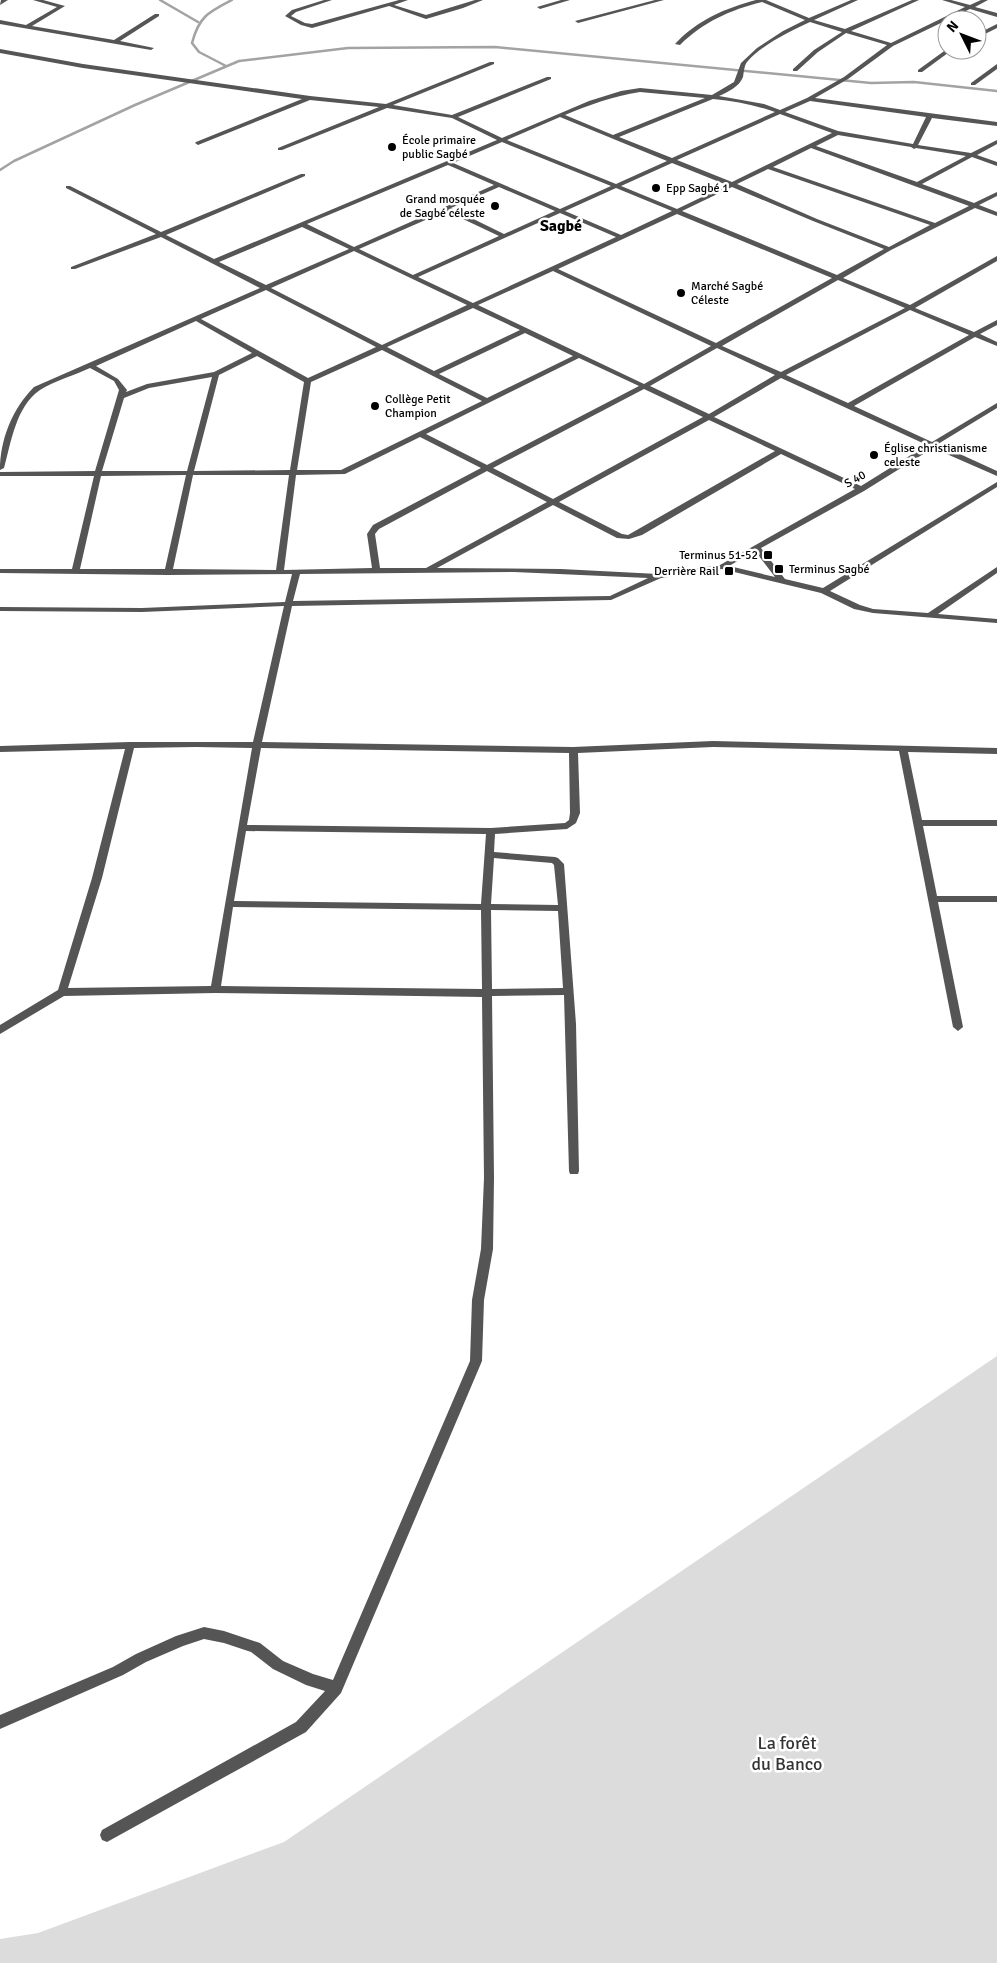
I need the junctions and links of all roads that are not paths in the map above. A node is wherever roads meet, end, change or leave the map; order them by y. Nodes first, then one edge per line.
1 (5, 0) edge
2 (36, 0) edge
3 (328, 0) edge
4 (405, 0) edge
5 (478, 0) edge
6 (567, 0) edge
7 (661, 0) edge
8 (762, 0) edge
9 (855, 0) edge
10 (916, 0) edge
11 (945, 0) edge
12 (985, 0) edge
13 (0, 3) edge
14 (390, 5) junction
15 (540, 7) dead end
16 (969, 7) junction
17 (157, 15) dead end
18 (997, 15) edge
19 (809, 20) junction
20 (0, 22) edge
21 (578, 22) dead end
22 (28, 26) junction
23 (846, 31) junction
24 (115, 42) junction
25 (678, 44) dead end
26 (891, 45) junction
27 (151, 48) dead end
28 (0, 51) edge
29 (937, 59) edge
30 (492, 63) dead end
31 (997, 66) edge
32 (794, 70) dead end
33 (920, 71) dead end
34 (549, 78) dead end
35 (973, 84) dead end
36 (713, 97) junction
37 (310, 98) junction
38 (809, 99) junction
39 (388, 106) junction
40 (779, 112) junction
41 (559, 115) junction
42 (930, 116) junction
43 (453, 118) junction
44 (997, 124) edge
45 (837, 133) junction
46 (613, 136) junction
47 (502, 140) junction
48 (997, 142) edge
49 (198, 143) dead end
50 (812, 146) junction
51 (914, 147) junction
52 (280, 149) dead end
53 (971, 155) junction
54 (674, 161) junction
55 (449, 163) junction
56 (997, 164) edge
57 (767, 167) junction
58 (302, 175) dead end
59 (499, 184) junction
60 (731, 184) junction
61 (918, 184) junction
62 (616, 186) junction
63 (68, 187) dead end
64 (997, 194) edge
65 (973, 206) junction
66 (446, 208) junction
67 (559, 210) junction
68 (676, 212) junction
69 (997, 214) edge
70 (301, 224) junction
71 (935, 225) junction
72 (160, 235) junction
73 (504, 236) junction
74 (620, 237) junction
75 (353, 249) junction
76 (889, 249) junction
77 (997, 258) edge
78 (213, 262) junction
79 (73, 268) dead end
80 (552, 268) junction
81 (412, 277) junction
82 (840, 278) junction
83 (264, 288) junction
84 (474, 306) junction
85 (910, 308) junction
86 (196, 319) junction
87 (997, 322) edge
88 (526, 330) junction
89 (974, 334) junction
90 (997, 344) edge
91 (717, 346) junction
92 (382, 349) junction
93 (257, 353) junction
94 (580, 355) junction
95 (90, 365) junction
96 (216, 374) junction
97 (433, 374) junction
98 (781, 375) junction
99 (308, 381) junction
100 (645, 386) junction
101 (122, 396) junction
102 (487, 401) junction
103 (997, 405) edge
104 (848, 406) junction
105 (709, 417) junction
106 (420, 434) junction
107 (933, 445) junction
108 (780, 451) junction
109 (0, 468) edge
110 (488, 468) junction
111 (190, 472) junction
112 (293, 472) junction
113 (98, 473) junction
114 (0, 474) edge
115 (997, 474) edge
116 (997, 484) edge
117 (860, 489) junction
118 (554, 502) junction
119 (756, 548) junction
120 (722, 567) junction
121 (997, 569) edge
122 (76, 570) junction
123 (376, 570) junction
124 (428, 570) junction
125 (0, 571) edge
126 (280, 572) junction
127 (297, 572) junction
128 (168, 573) junction
129 (658, 576) junction
130 (783, 582) junction
131 (824, 591) junction
132 (287, 606) junction
133 (0, 609) edge
134 (929, 616) junction
135 (997, 621) edge
136 (130, 745) junction
137 (257, 745) junction
138 (0, 749) edge
139 (903, 749) junction
140 (573, 750) junction
141 (997, 751) edge
142 (918, 823) junction
143 (997, 823) edge
144 (242, 828) junction
145 (491, 831) junction
146 (490, 855) junction
147 (933, 899) junction
148 (997, 899) edge
149 (229, 904) junction
150 (486, 908) junction
151 (563, 908) junction
152 (215, 989) junction
153 (569, 991) junction
154 (62, 992) junction
155 (487, 993) junction
156 (958, 1028) dead end
157 (0, 1030) edge
158 (574, 1171) dead end
159 (336, 1688) junction
160 (0, 1722) edge
161 (108, 1835) dead end

1 - 13 street
2 - 22 street
3 - 14 street
4 - 14 street
5 - 14 street
6 - 15 street
7 - 21 street
8 - 19 street
8 - 25 street
9 - 19 street
10 - 23 street
11 - 16 street
12 - 16 street
16 - 18 street
16 - 26 street
17 - 24 street
19 - 23 street
19 - 36 street
20 - 22 street
22 - 24 street
23 - 26 street
23 - 32 street
24 - 27 street
26 - 38 street
28 - 37 street
29 - 33 street
30 - 39 street
31 - 35 street
34 - 43 street
36 - 40 street
36 - 41 street
36 - 46 street
37 - 39 street
37 - 49 street
38 - 40 street
38 - 42 street
39 - 43 street
39 - 52 street
40 - 45 street
40 - 54 street
41 - 46 street
41 - 47 street
42 - 44 street
42 - 51 street
43 - 47 street
45 - 50 street
45 - 51 street
46 - 54 street
47 - 55 street
47 - 62 street
48 - 53 street
50 - 57 street
50 - 61 street
51 - 53 street
53 - 56 street
53 - 61 street
54 - 60 street
54 - 62 street
55 - 59 street
55 - 70 street
57 - 60 street
57 - 71 street
58 - 72 street
59 - 66 street
59 - 67 street
60 - 68 street
60 - 76 street
61 - 65 street
62 - 67 street
62 - 68 street
63 - 72 street
64 - 65 street
65 - 69 street
65 - 71 street
66 - 73 street
66 - 75 street
67 - 73 street
67 - 74 street
68 - 74 street
68 - 82 street
70 - 75 street
70 - 78 street
71 - 76 street
72 - 78 street
72 - 79 street
73 - 81 street
74 - 80 street
75 - 81 street
75 - 83 street
76 - 82 street
77 - 85 street
78 - 83 street
80 - 84 street
80 - 91 street
81 - 84 street
82 - 85 street
82 - 91 street
83 - 86 street
83 - 92 street
84 - 88 street
84 - 92 street
85 - 89 street
85 - 98 street
86 - 93 street
86 - 95 street
87 - 89 street
88 - 94 street
88 - 97 street
89 - 90 street
89 - 104 street
91 - 98 street
91 - 100 street
92 - 97 street
92 - 99 street
93 - 96 street
93 - 99 street
94 - 100 street
94 - 102 street
95 - 101 street
95 - 109 street
96 - 101 street
96 - 111 street
97 - 102 street
98 - 104 street
98 - 105 street
99 - 112 street
100 - 105 street
100 - 110 street
101 - 113 street
102 - 106 street
103 - 107 street, S 40
104 - 107 street
105 - 108 street
105 - 118 street
106 - 110 street
106 - 112 street
107 - 115 street
107 - 117 street, S 40
108 - 117 street
108 - 118 street
110 - 118 street
110 - 123 street
111 - 112 street
111 - 113 street
111 - 128 street
112 - 126 street
113 - 114 street
113 - 122 street
116 - 131 street
117 - 119 street, S 40
118 - 124 street
119 - 120 street, S 40
119 - 130 street
120 - 129 street
120 - 130 street
121 - 134 street
122 - 125 street
122 - 128 street
123 - 124 street
123 - 127 street
124 - 129 street
126 - 127 street
126 - 128 street
127 - 132 street
129 - 132 street
130 - 131 street
131 - 134 street
132 - 133 street
132 - 137 street
134 - 135 street
136 - 137 street
136 - 138 street
136 - 154 street
137 - 140 street
137 - 144 street
139 - 140 street
139 - 141 street
139 - 142 street
140 - 145 street
142 - 143 street
142 - 147 street
144 - 145 street
144 - 149 street
145 - 146 street
146 - 150 street
146 - 151 street
147 - 148 street
147 - 156 street
149 - 150 street
149 - 152 street
150 - 151 street
150 - 155 street
151 - 153 street
152 - 154 street
152 - 155 street
153 - 155 street
153 - 158 street
154 - 157 street
155 - 159 street
159 - 160 street
159 - 161 street

